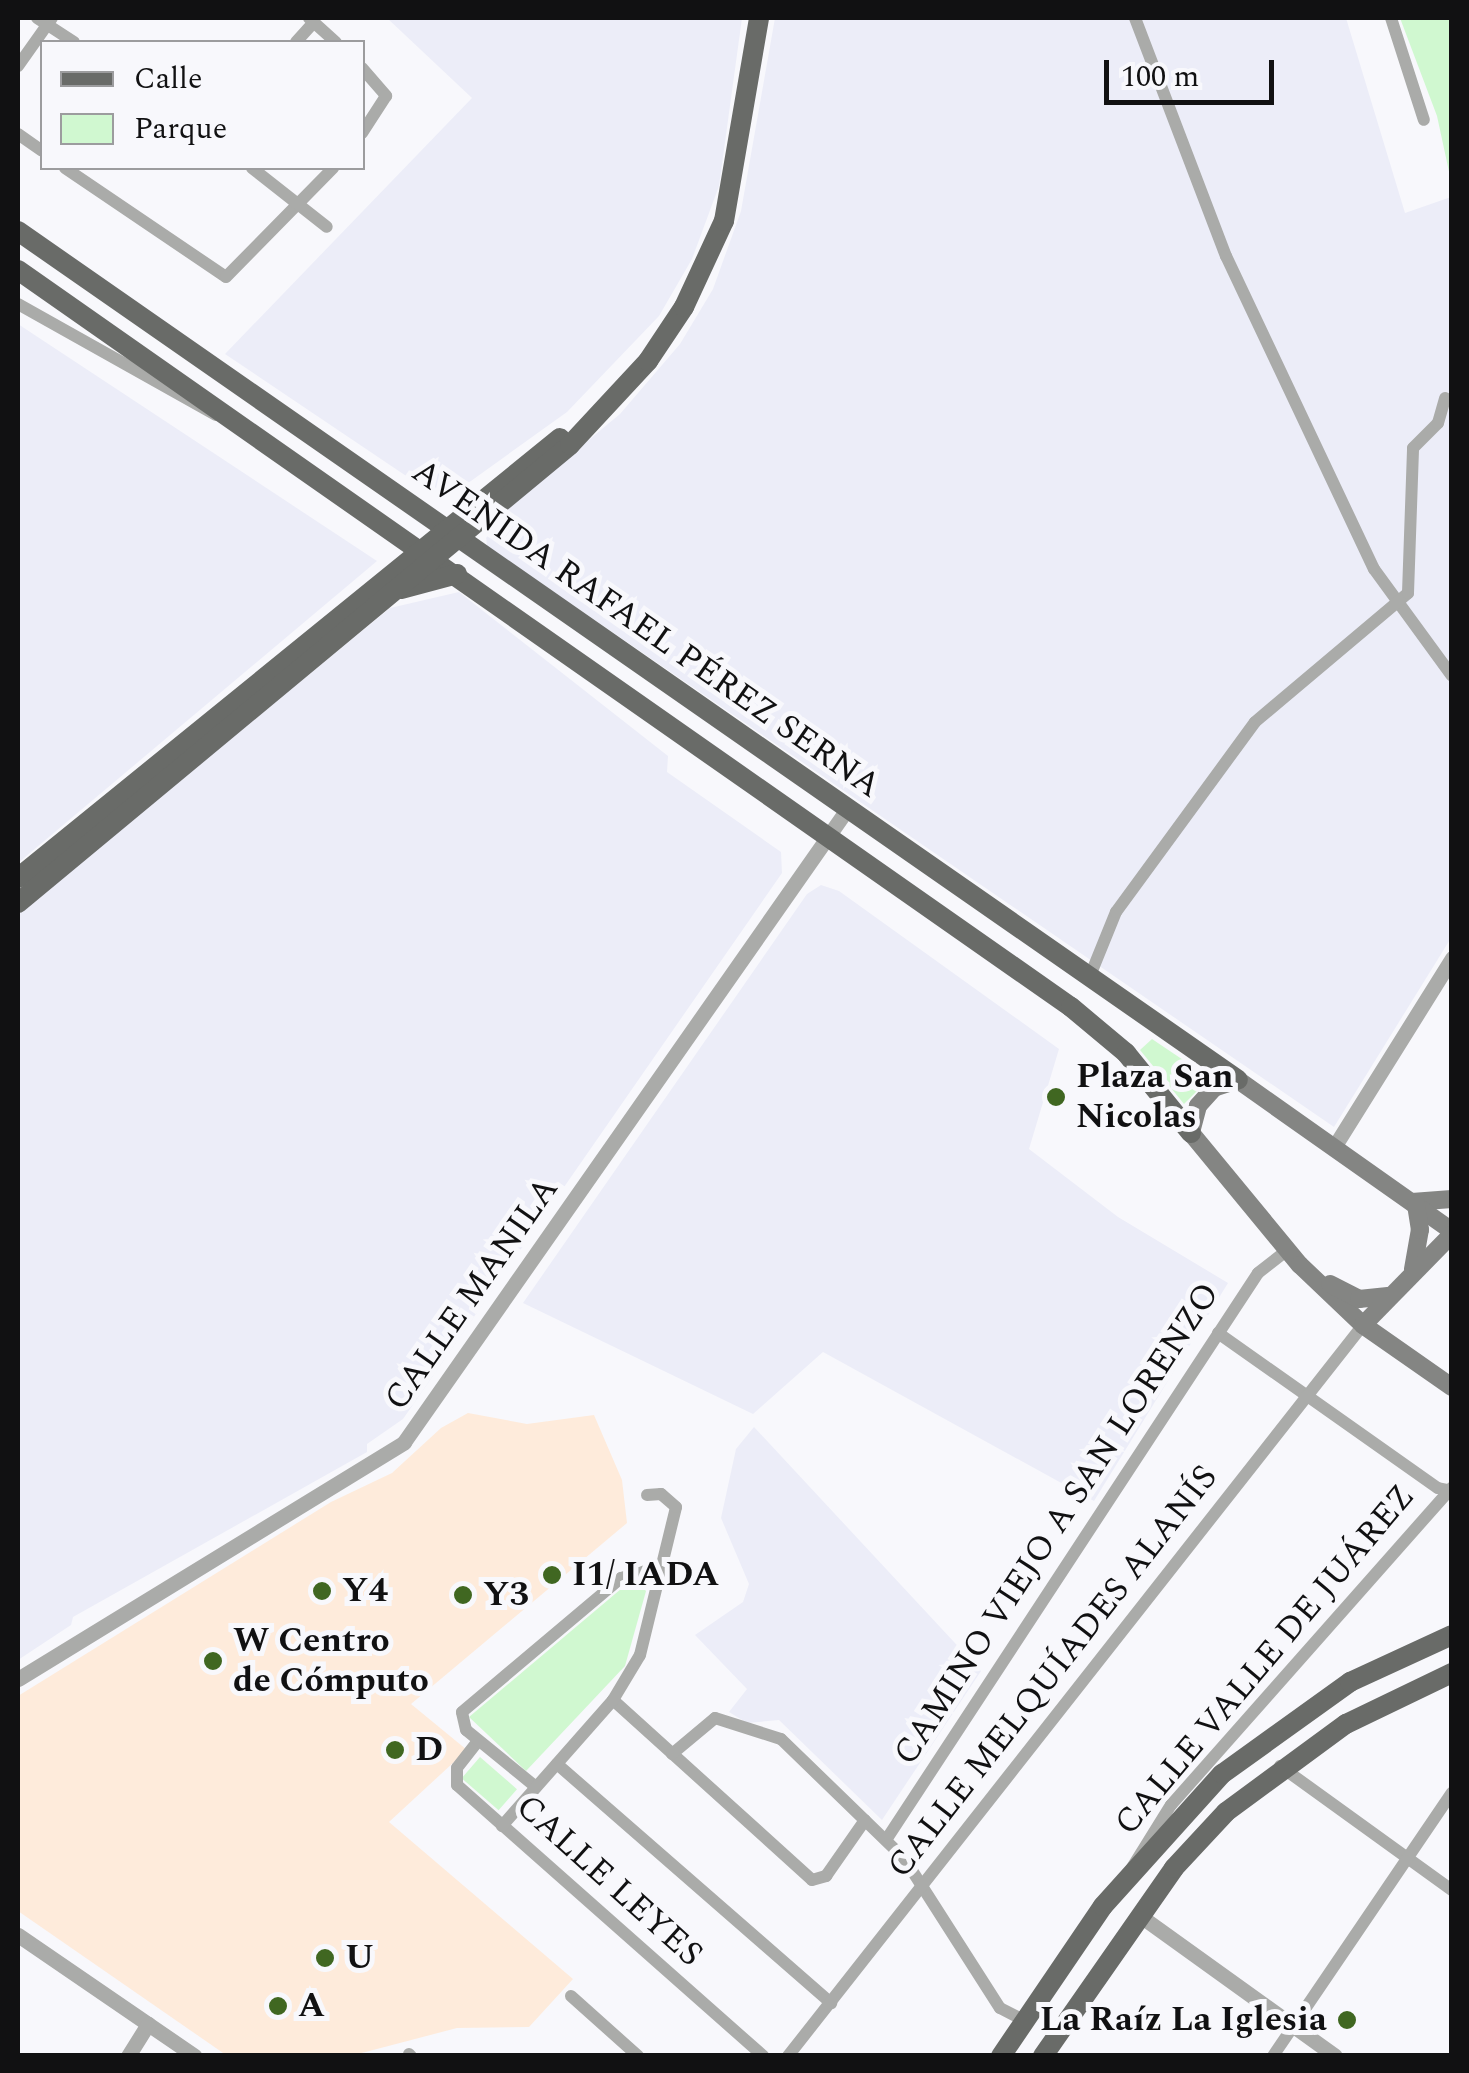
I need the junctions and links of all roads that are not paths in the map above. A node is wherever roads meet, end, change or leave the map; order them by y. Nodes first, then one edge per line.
1 (759, 18) edge
2 (1135, 18) edge
3 (1391, 18) edge
4 (46, 20) edge
5 (312, 20) edge
6 (71, 40) edge
7 (334, 40) edge
8 (18, 66) edge
9 (365, 71) edge
10 (1424, 120) dead end
11 (365, 129) edge
12 (18, 134) edge
13 (40, 150) edge
14 (69, 170) edge
15 (255, 170) edge
16 (331, 170) edge
17 (300, 206) junction
18 (327, 227) dead end
19 (18, 231) edge
20 (18, 270) edge
21 (18, 304) edge
22 (1445, 398) dead end
23 (224, 413) junction
24 (584, 426) junction
25 (495, 507) junction
26 (450, 533) junction
27 (427, 553) junction
28 (492, 562) junction
29 (457, 574) junction
30 (400, 589) junction
31 (1396, 604) junction
32 (310, 654) junction
33 (1452, 676) edge
34 (135, 796) junction
35 (848, 808) junction
36 (830, 834) junction
37 (18, 878) edge
38 (18, 902) edge
39 (1452, 958) edge
40 (1090, 976) junction
41 (1238, 1080) junction
42 (1190, 1132) junction
43 (1334, 1147) junction
44 (1452, 1199) edge
45 (1414, 1203) junction
46 (1452, 1232) edge
47 (1294, 1258) junction
48 (1412, 1269) junction
49 (1388, 1296) junction
50 (1364, 1324) junction
51 (1218, 1333) junction
52 (1452, 1388) edge
53 (1309, 1396) junction
54 (1450, 1490) edge
55 (647, 1495) dead end
56 (662, 1566) junction
57 (1452, 1635) edge
58 (1452, 1674) edge
59 (18, 1679) edge
60 (613, 1700) junction
61 (478, 1741) junction
62 (672, 1754) junction
63 (557, 1764) junction
64 (1280, 1766) junction
65 (536, 1787) junction
66 (1452, 1793) edge
67 (865, 1820) junction
68 (502, 1826) junction
69 (886, 1840) junction
70 (1405, 1858) junction
71 (1128, 1874) junction
72 (925, 1884) junction
73 (1452, 1890) edge
74 (1139, 1916) junction
75 (1090, 1924) junction
76 (18, 1935) edge
77 (1112, 1952) junction
78 (572, 1996) dead end
79 (831, 2004) junction
80 (1024, 2021) junction
81 (148, 2024) junction
82 (1293, 2026) junction
83 (128, 2056) edge
84 (194, 2056) edge
85 (638, 2056) edge
86 (762, 2056) edge
87 (788, 2056) edge
88 (1001, 2056) edge
89 (1043, 2056) edge
90 (1274, 2056) edge
91 (1335, 2056) edge

1 - 24 main road
2 - 31 street
3 - 10 street
4 - 6 street
4 - 8 street
5 - 7 street
9 - 11 street
12 - 13 street
14 - 17 street
15 - 17 street
16 - 17 street
17 - 18 street
19 - 26 main road, AVENIDA RAFAEL PÉREZ SERNA
20 - 23 main road, AVENIDA RAFAEL PÉREZ SERNA
21 - 23 street
22 - 31 street
23 - 27 main road, AVENIDA RAFAEL PÉREZ SERNA
24 - 25 main road
24 - 26 main road
25 - 26 main road
25 - 28 main road
26 - 27 main road
26 - 28 main road, AVENIDA RAFAEL PÉREZ SERNA
27 - 29 main road, AVENIDA RAFAEL PÉREZ SERNA
27 - 30 main road
27 - 32 main road
28 - 35 main road, AVENIDA RAFAEL PÉREZ SERNA
29 - 30 main road
29 - 36 main road, AVENIDA RAFAEL PÉREZ SERNA
30 - 32 main road
31 - 33 street
31 - 40 street
32 - 34 main road
34 - 37 main road
34 - 38 main road
35 - 36 street, CALLE MANILA
35 - 40 main road, AVENIDA RAFAEL PÉREZ SERNA
36 - 42 main road, AVENIDA RAFAEL PÉREZ SERNA
36 - 59 street, CALLE MANILA
39 - 43 street
40 - 41 main road, AVENIDA RAFAEL PÉREZ SERNA
41 - 42 main road
41 - 43 main road
42 - 47 main road
43 - 45 main road
44 - 45 main road
45 - 46 main road
45 - 48 main road
46 - 48 main road
47 - 49 main road
47 - 50 main road
47 - 51 street, CAMINO VIEJO A SAN LORENZO
48 - 49 main road
49 - 50 main road
50 - 52 main road
50 - 53 street, CALLE MELQUÍADES ALANÍS
51 - 53 street
51 - 69 street, CAMINO VIEJO A SAN LORENZO
53 - 54 street
53 - 72 street, CALLE MELQUÍADES ALANÍS
54 - 71 street, CALLE VALLE DE JUÁREZ
55 - 56 street
56 - 60 street
56 - 61 street
57 - 71 main road
58 - 64 main road
60 - 62 street
60 - 63 street
61 - 65 street
61 - 68 street, CALLE LEYES
62 - 67 street
62 - 67 street
63 - 65 street
63 - 79 street
64 - 70 street
64 - 74 main road
65 - 68 street
66 - 70 street
67 - 69 street
68 - 86 street, CALLE LEYES
69 - 72 street
70 - 73 street
70 - 82 street
71 - 74 main road
71 - 75 main road
72 - 79 street, CALLE MELQUÍADES ALANÍS
72 - 80 street
74 - 77 main road
74 - 82 street
75 - 77 main road
75 - 80 main road
76 - 81 street
77 - 89 main road
78 - 85 street
79 - 87 street, CALLE MELQUÍADES ALANÍS
80 - 88 main road
81 - 83 street
81 - 84 street
82 - 90 street
82 - 91 street

